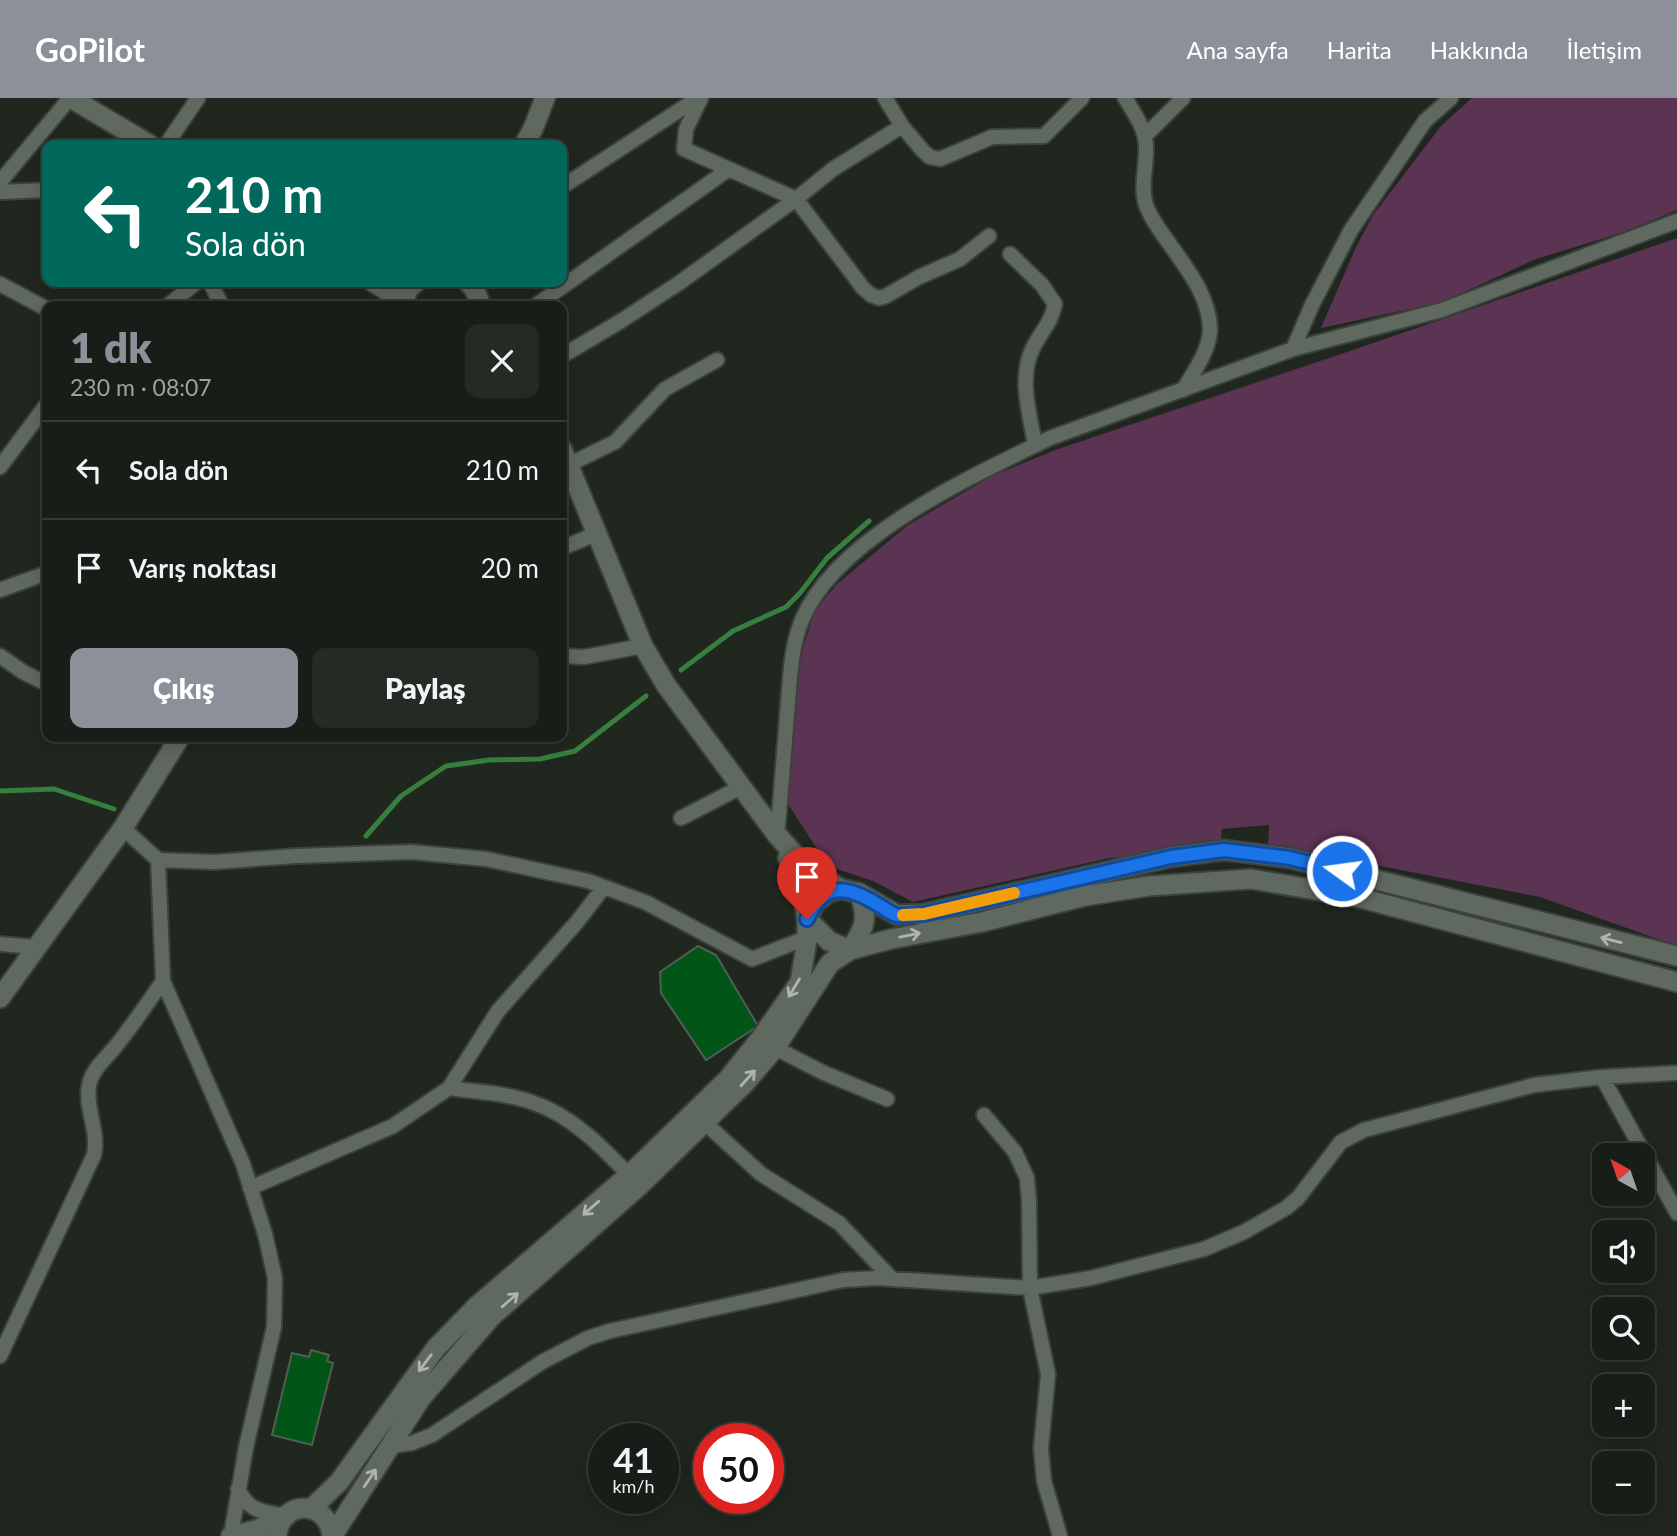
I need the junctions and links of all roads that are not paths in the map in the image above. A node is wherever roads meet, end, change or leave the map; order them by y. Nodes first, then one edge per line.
1 (70, 98) edge
2 (198, 98) edge
3 (545, 98) edge
4 (699, 98) edge
5 (885, 98) edge
6 (1082, 98) edge
7 (1125, 98) edge
8 (1183, 98) edge
9 (1451, 98) edge
10 (670, 116) junction
11 (902, 126) junction
12 (686, 129) junction
13 (1145, 136) junction
14 (141, 140) edge
15 (169, 140) edge
16 (528, 140) edge
17 (729, 169) junction
18 (0, 182) edge
19 (567, 184) edge
20 (42, 190) edge
21 (0, 192) edge
22 (796, 199) junction
23 (1677, 221) edge
24 (989, 236) dead end
25 (1010, 254) dead end
26 (567, 283) edge
27 (0, 284) edge
28 (191, 287) edge
29 (380, 287) edge
30 (562, 287) edge
31 (173, 301) edge
32 (399, 301) edge
33 (542, 301) edge
34 (42, 306) edge
35 (1293, 349) junction
36 (567, 353) edge
37 (717, 360) dead end
38 (1183, 390) junction
39 (42, 411) edge
40 (1035, 445) junction
41 (567, 456) edge
42 (567, 458) edge
43 (0, 467) edge
44 (598, 533) junction
45 (567, 546) edge
46 (42, 574) edge
47 (0, 590) edge
48 (643, 646) junction
49 (0, 656) edge
50 (567, 656) edge
51 (42, 682) edge
52 (177, 742) edge
53 (741, 788) junction
54 (681, 818) dead end
55 (123, 828) junction
56 (777, 835) junction
57 (158, 860) junction
58 (604, 887) junction
59 (850, 891) junction
60 (811, 930) junction
61 (0, 944) edge
62 (36, 947) junction
63 (850, 950) junction
64 (1677, 956) edge
65 (163, 981) junction
66 (1677, 982) edge
67 (0, 998) edge
68 (775, 1048) junction
69 (1677, 1073) edge
70 (1602, 1077) junction
71 (449, 1088) junction
72 (887, 1098) dead end
73 (984, 1115) dead end
74 (704, 1122) junction
75 (629, 1175) junction
76 (250, 1188) junction
77 (1677, 1213) edge
78 (892, 1279) junction
79 (1030, 1287) junction
80 (0, 1356) edge
81 (391, 1446) junction
82 (238, 1489) junction
83 (311, 1509) junction
84 (286, 1516) junction
85 (332, 1535) edge
86 (231, 1536) edge
87 (277, 1536) edge
88 (1060, 1536) edge

1 - 14 main road
1 - 18 street
2 - 15 street
3 - 16 main road
4 - 10 street
4 - 12 street
5 - 11 street
6 - 11 street
7 - 13 street
8 - 13 street
9 - 35 street
10 - 12 street
10 - 19 street
11 - 22 street
12 - 17 street
13 - 38 street
17 - 22 street
17 - 26 street
20 - 21 street
22 - 24 street
22 - 36 street
23 - 35 street
25 - 40 street
27 - 34 street
28 - 31 street
29 - 32 main road
30 - 33 street
35 - 38 street
37 - 41 street
38 - 40 street
39 - 43 street
40 - 56 street
42 - 44 main road
44 - 45 street
44 - 48 main road
46 - 47 street
48 - 50 street
48 - 53 main road
49 - 51 street
52 - 55 main road
53 - 54 street
53 - 56 main road
55 - 57 street
55 - 62 main road
56 - 59 main road
56 - 60 main road
57 - 58 street
57 - 65 street
58 - 60 street
58 - 71 street
59 - 60 main road
59 - 63 main road
64 -> 59 main road
60 - 63 main road
60 -> 75 main road
61 - 62 street
62 - 67 main road
63 -> 66 main road
63 - 68 main road
65 - 76 street
65 - 80 street
68 - 72 street
74 -> 68 main road
69 - 70 street
70 - 77 street
70 - 79 street
71 - 75 street
71 - 76 street
73 - 79 street
74 - 78 street
81 -> 74 main road
75 -> 83 main road
76 - 82 street
78 - 79 street
78 - 81 street
79 - 88 street
85 -> 81 main road
82 - 84 street
82 - 86 street
83 - 84 main road
83 - 85 main road
84 - 86 main road
84 - 87 main road

